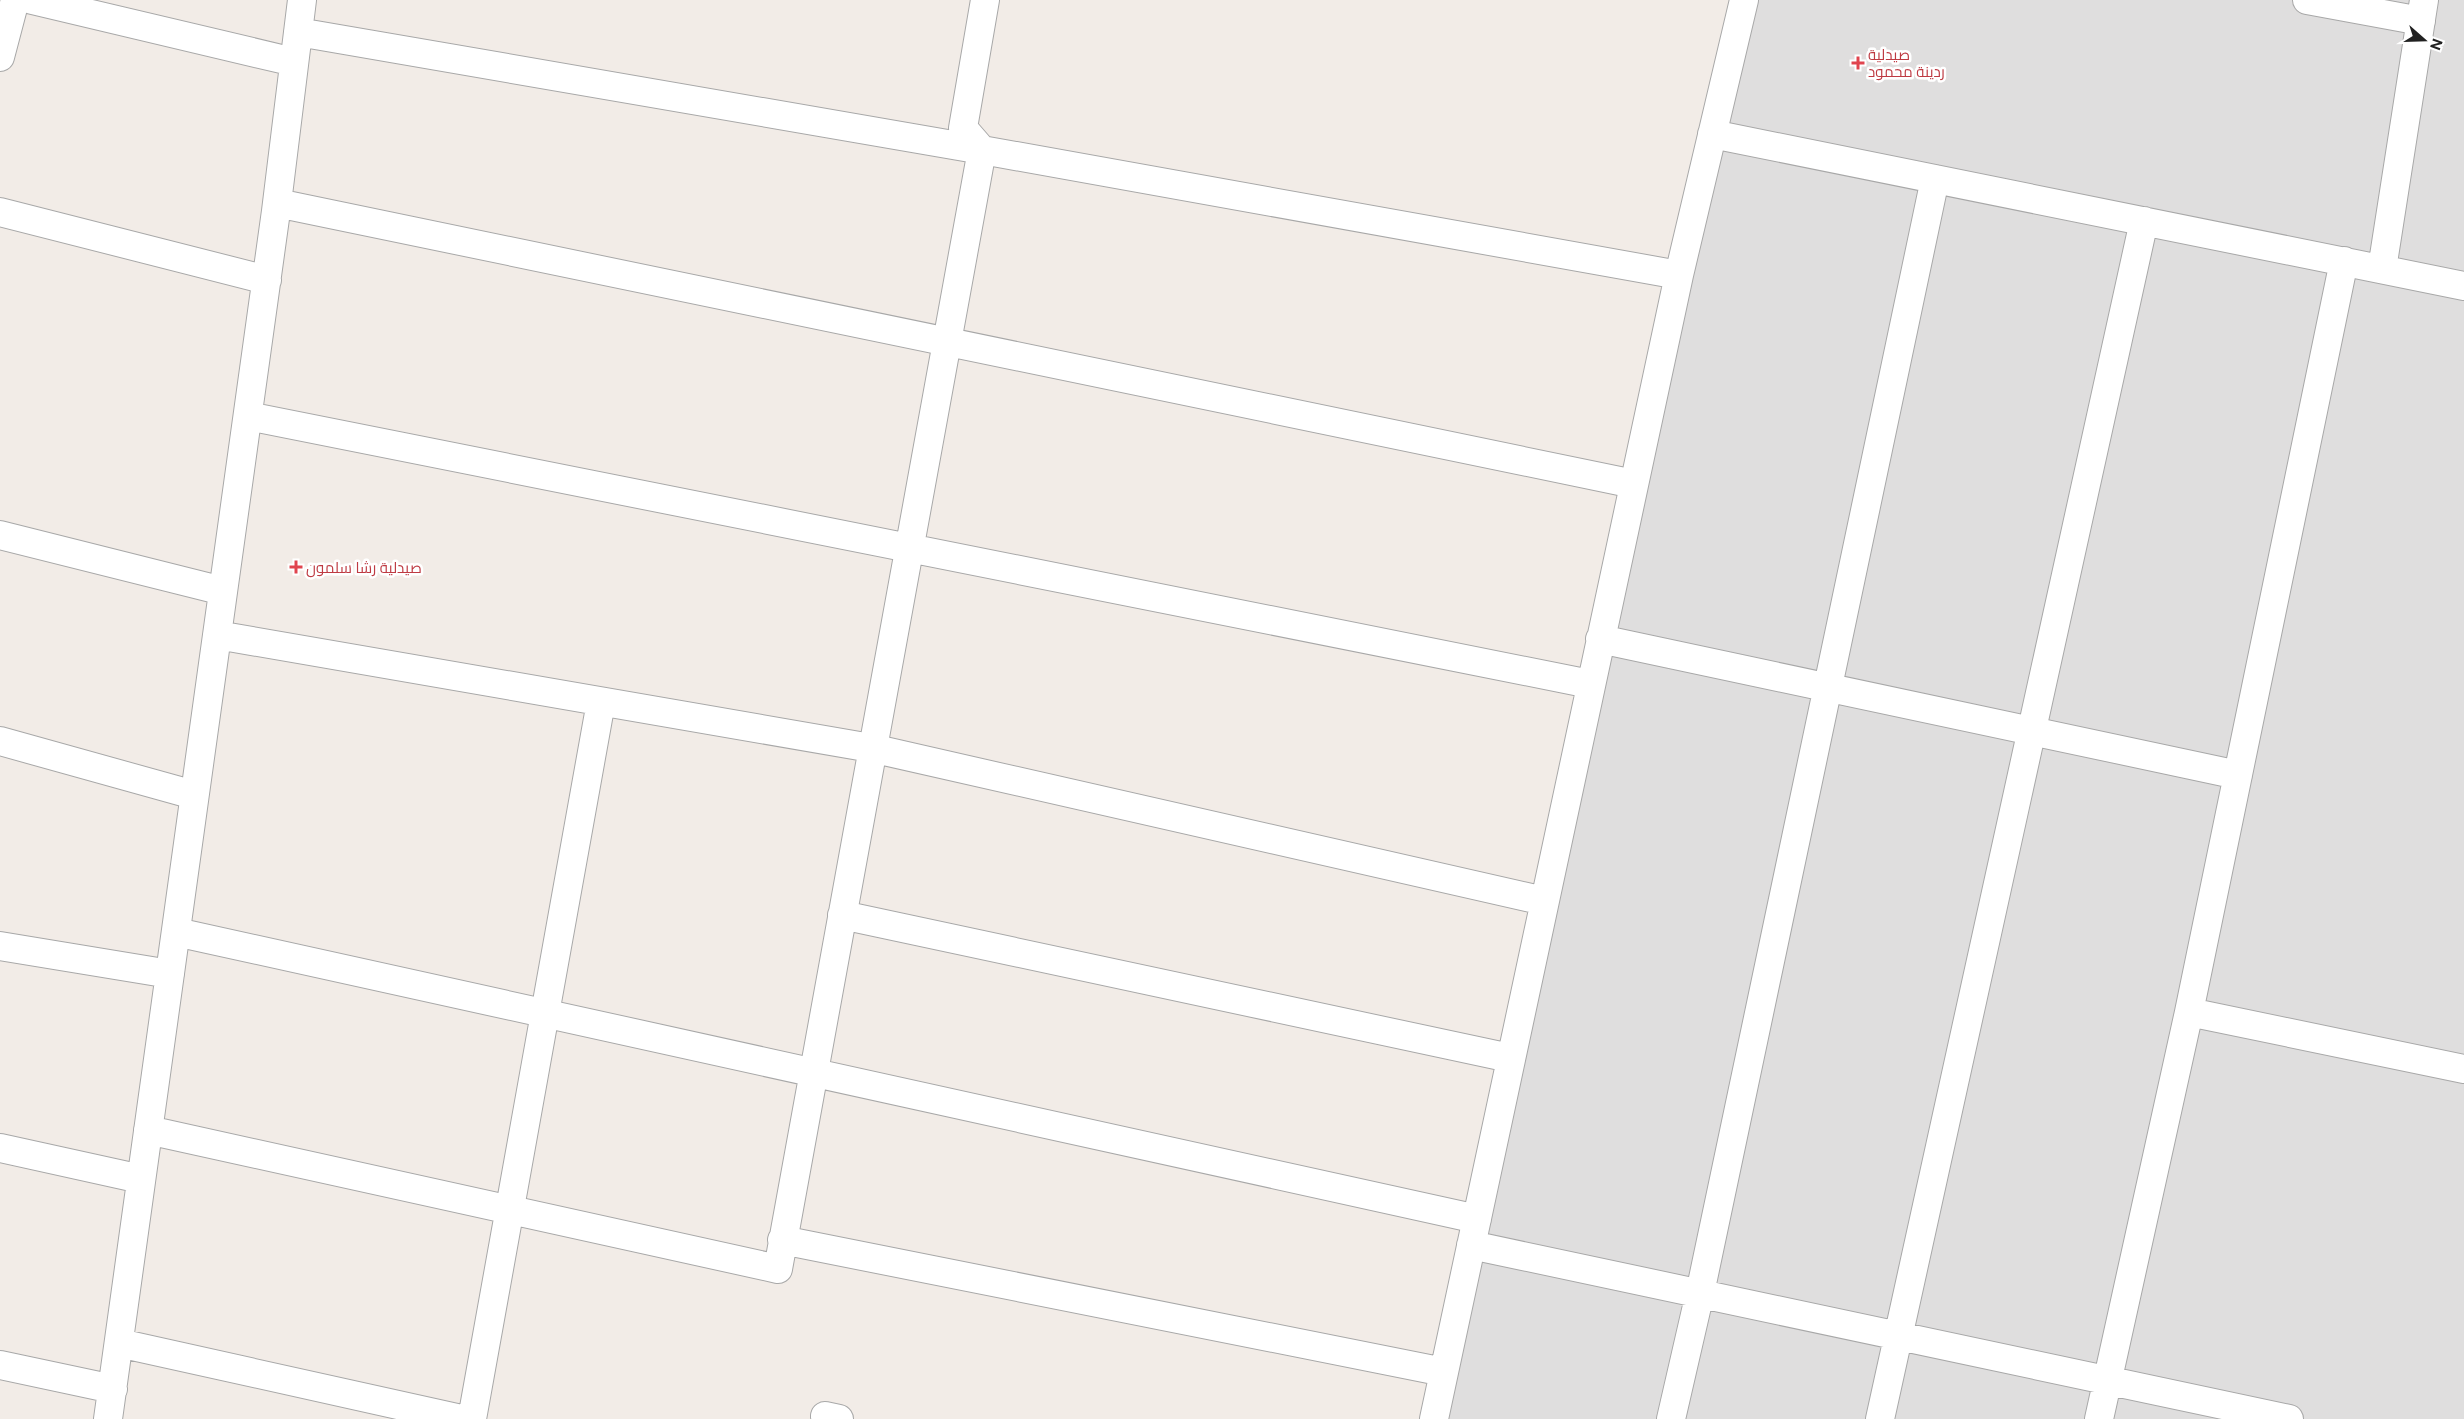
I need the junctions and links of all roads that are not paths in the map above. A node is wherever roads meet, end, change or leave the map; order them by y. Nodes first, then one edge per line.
1 (14, 0) edge
2 (32, 0) edge
3 (302, 0) edge
4 (985, 0) edge
5 (1744, 0) edge
6 (2307, 0) edge
7 (2423, 11) edge
8 (298, 32) junction
9 (0, 56) edge
10 (294, 62) junction
11 (1712, 134) junction
12 (982, 150) junction
13 (1935, 179) junction
14 (277, 203) junction
15 (0, 212) edge
16 (2144, 221) junction
17 (2344, 261) junction
18 (2382, 270) junction
19 (1679, 275) junction
20 (266, 280) junction
21 (2464, 286) edge
22 (946, 342) junction
23 (248, 416) junction
24 (1634, 484) junction
25 (0, 535) edge
26 (909, 548) junction
27 (223, 591) junction
28 (217, 635) junction
29 (1600, 639) junction
30 (1590, 684) junction
31 (1828, 688) junction
32 (601, 702) junction
33 (2032, 731) junction
34 (0, 741) edge
35 (871, 748) junction
36 (2238, 775) junction
37 (194, 795) junction
38 (1544, 901) junction
39 (842, 915) junction
40 (176, 932) junction
41 (0, 946) edge
42 (170, 974) junction
43 (545, 1012) junction
44 (2188, 1012) junction
45 (1510, 1058) junction
46 (2464, 1069) edge
47 (813, 1072) junction
48 (148, 1130) junction
49 (0, 1148) edge
50 (141, 1179) junction
51 (509, 1210) junction
52 (1477, 1219) junction
53 (782, 1240) junction
54 (1471, 1245) junction
55 (1700, 1293) junction
56 (1899, 1336) junction
57 (119, 1343) junction
58 (0, 1365) edge
59 (1444, 1372) junction
60 (2108, 1380) junction
61 (113, 1390) junction
62 (108, 1419) edge
63 (461, 1419) edge
64 (472, 1419) edge
65 (1434, 1419) edge
66 (1670, 1419) edge
67 (1880, 1419) edge
68 (2099, 1419) edge
69 (2289, 1419) edge

1 - 9 street
2 - 10 street
3 - 8 street
4 - 12 street
5 - 11 street
6 - 7 street
7 - 18 street
8 - 10 street
8 - 12 street
10 - 14 street
11 - 13 street
11 - 19 street
12 - 19 street
12 - 22 street
13 - 16 street
13 - 31 street
14 - 20 street
14 - 22 street
15 - 20 street
16 - 17 street
16 - 33 street
17 - 18 street
17 - 36 street
18 - 21 street
19 - 24 street
20 - 23 street
22 - 24 street
22 - 26 street
23 - 26 street
23 - 27 street
24 - 29 street
25 - 27 street
26 - 30 street
26 - 35 street
27 - 28 street
28 - 32 street
28 - 37 street
29 - 30 street
29 - 31 street
30 - 38 street
31 - 33 street
31 - 55 street
32 - 35 street
32 - 43 street
33 - 36 street
33 - 56 street
34 - 37 street
35 - 38 street
35 - 39 street
36 - 44 street
37 - 40 street
38 - 45 street
39 - 45 street
39 - 47 street
40 - 42 street
40 - 43 street
41 - 42 street
42 - 48 street
43 - 47 street
43 - 51 street
44 - 46 street
44 - 60 street
45 - 52 street
47 - 52 street
47 - 53 street
48 - 50 street
48 - 51 street
49 - 50 street
50 - 57 street
51 - 53 street
51 - 64 street
52 - 54 street
53 - 59 street
54 - 55 street
54 - 59 street
55 - 56 street
55 - 66 street
56 - 60 street
56 - 67 street
57 - 61 street
57 - 63 street
58 - 61 street
59 - 65 street
60 - 68 street
60 - 69 street
61 - 62 street

